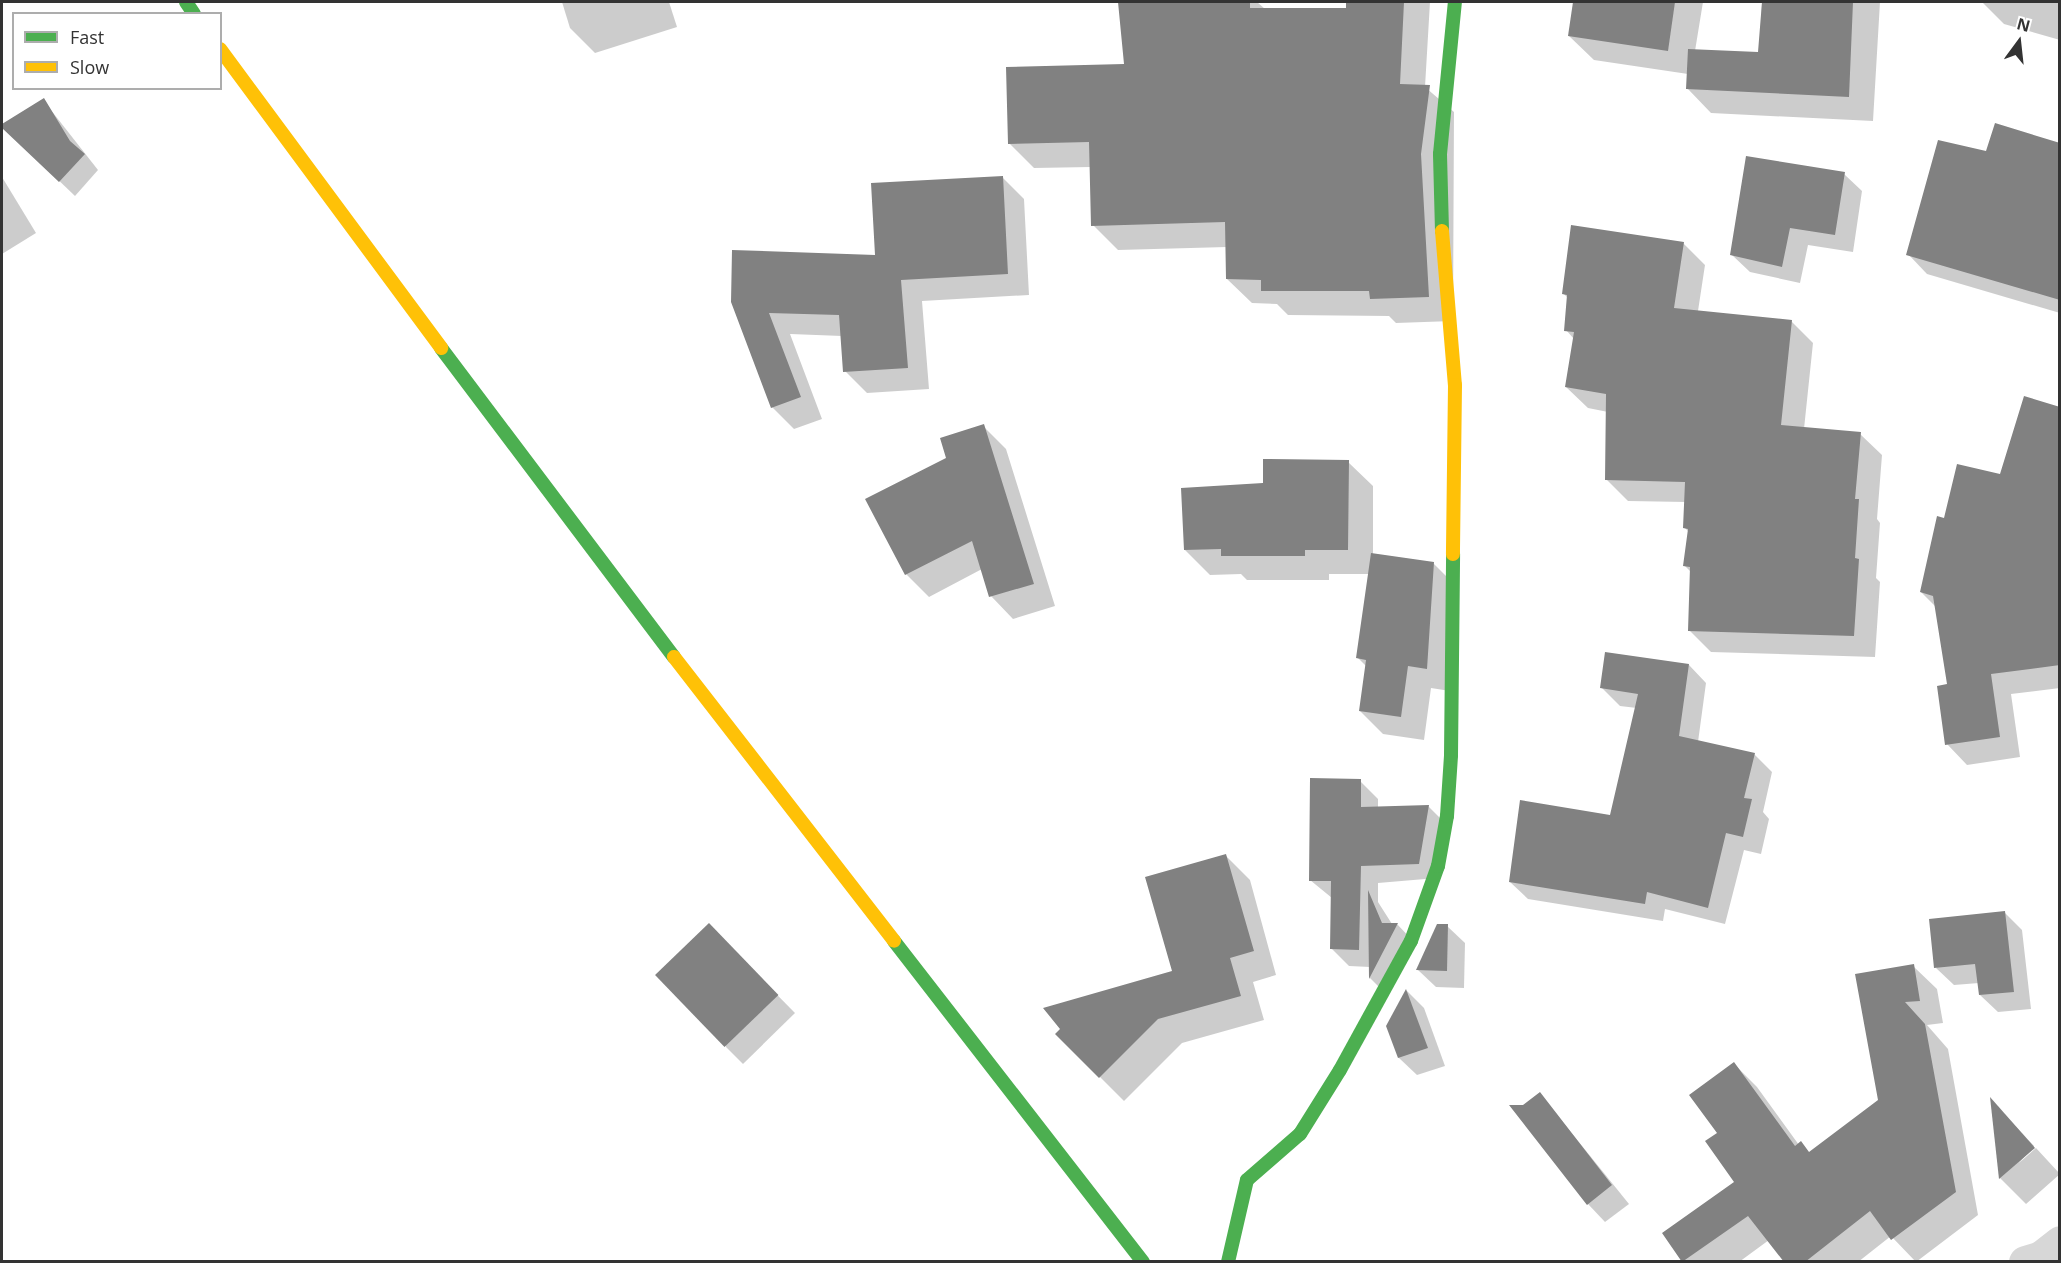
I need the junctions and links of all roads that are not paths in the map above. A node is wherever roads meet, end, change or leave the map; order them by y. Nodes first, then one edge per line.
1 (1455, 2) edge
2 (222, 52) edge
3 (2060, 1242) edge
4 (1143, 1262) edge
5 (1228, 1262) edge
6 (2025, 1262) edge

1 - 5 main road
2 - 4 main road
3 - 6 street

